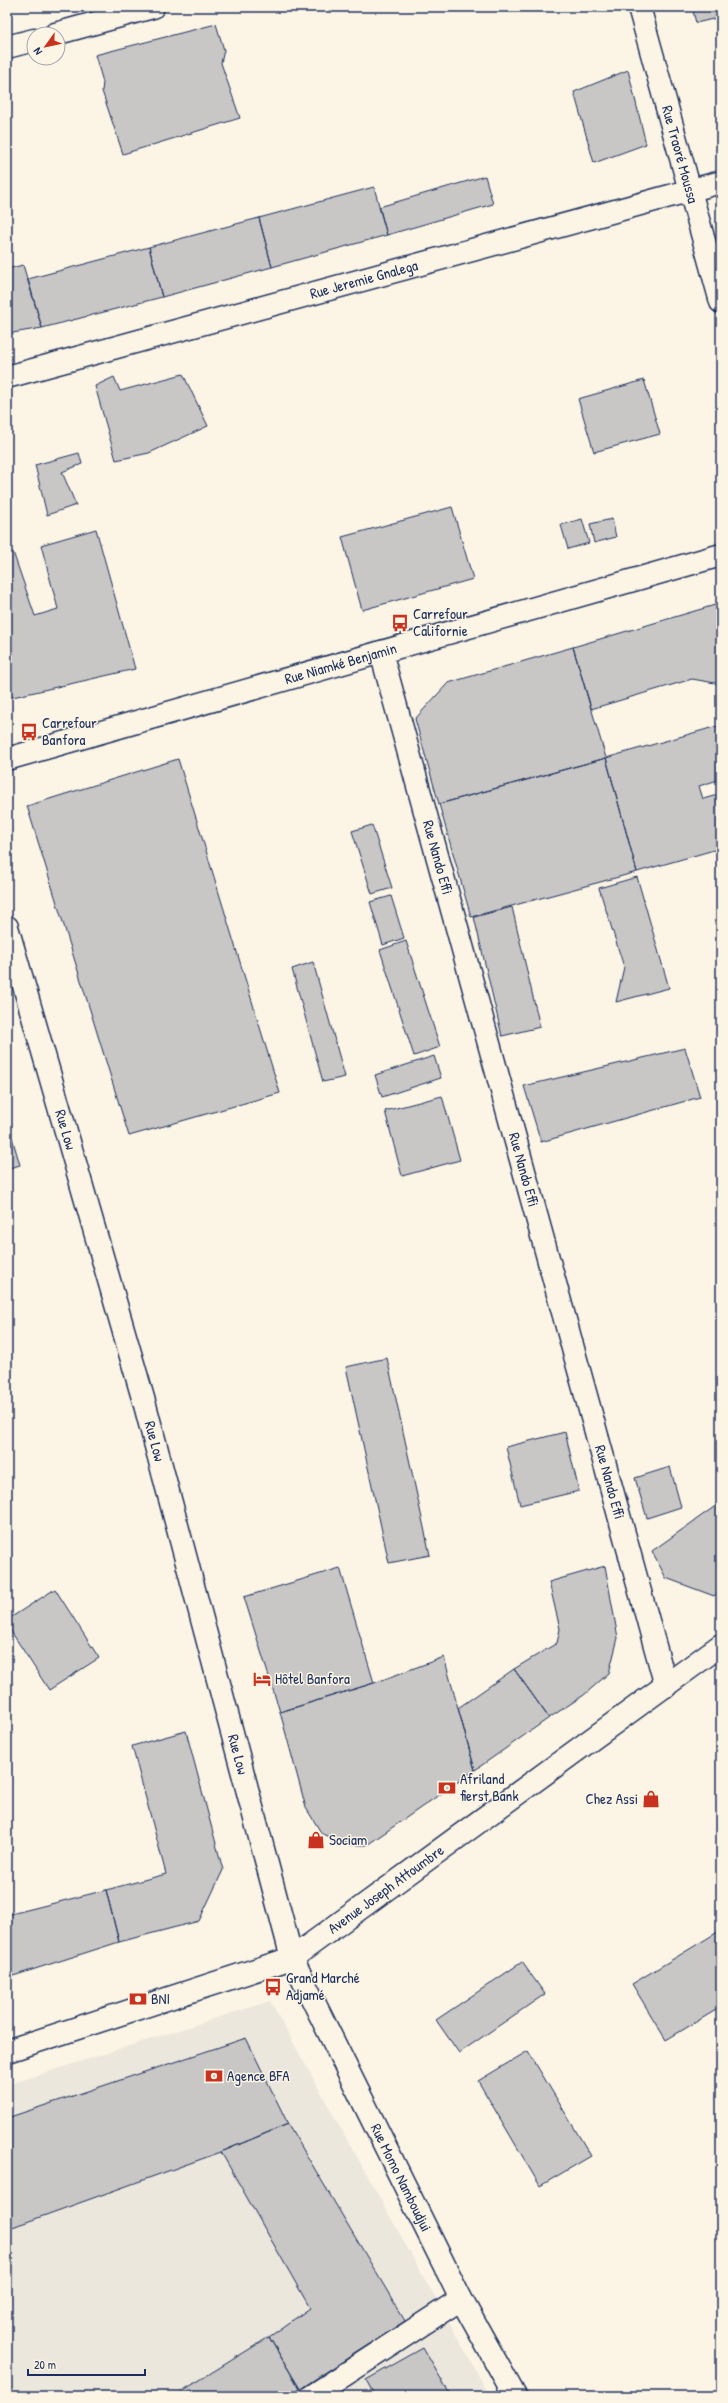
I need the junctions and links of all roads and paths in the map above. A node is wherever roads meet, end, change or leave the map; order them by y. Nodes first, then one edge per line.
1 (153, 7) edge
2 (639, 7) edge
3 (66, 31) edge
4 (26, 42) edge
5 (7, 47) edge
6 (721, 182) edge
7 (690, 191) junction
8 (721, 302) edge
9 (7, 377) edge
10 (721, 555) edge
11 (381, 652) junction
12 (7, 759) edge
13 (7, 927) edge
14 (721, 1645) edge
15 (666, 1686) junction
16 (292, 1958) junction
17 (7, 2050) edge
18 (461, 2299) junction
19 (312, 2396) edge
20 (515, 2396) edge

1 - 3 street
2 - 7 street, Rue Traoré Moussa
4 - 5 street
6 - 7 street, Rue Jeremie Gnalega
7 - 8 street, Rue Traoré Moussa
7 - 9 street, Rue Jeremie Gnalega
10 - 11 street, Rue Niamké Benjamin
11 - 12 street, Rue Niamké Benjamin
11 - 15 street, Rue Nando Effi
13 - 16 street, Rue Low
14 - 15 street, Avenue Joseph Attoumbre
15 - 16 street, Avenue Joseph Attoumbre
16 - 17 street, Avenue Joseph Attoumbre
16 - 18 street, Rue Momo Namboudjui
18 - 19 street
18 - 20 street, Rue Momo Namboudjui

